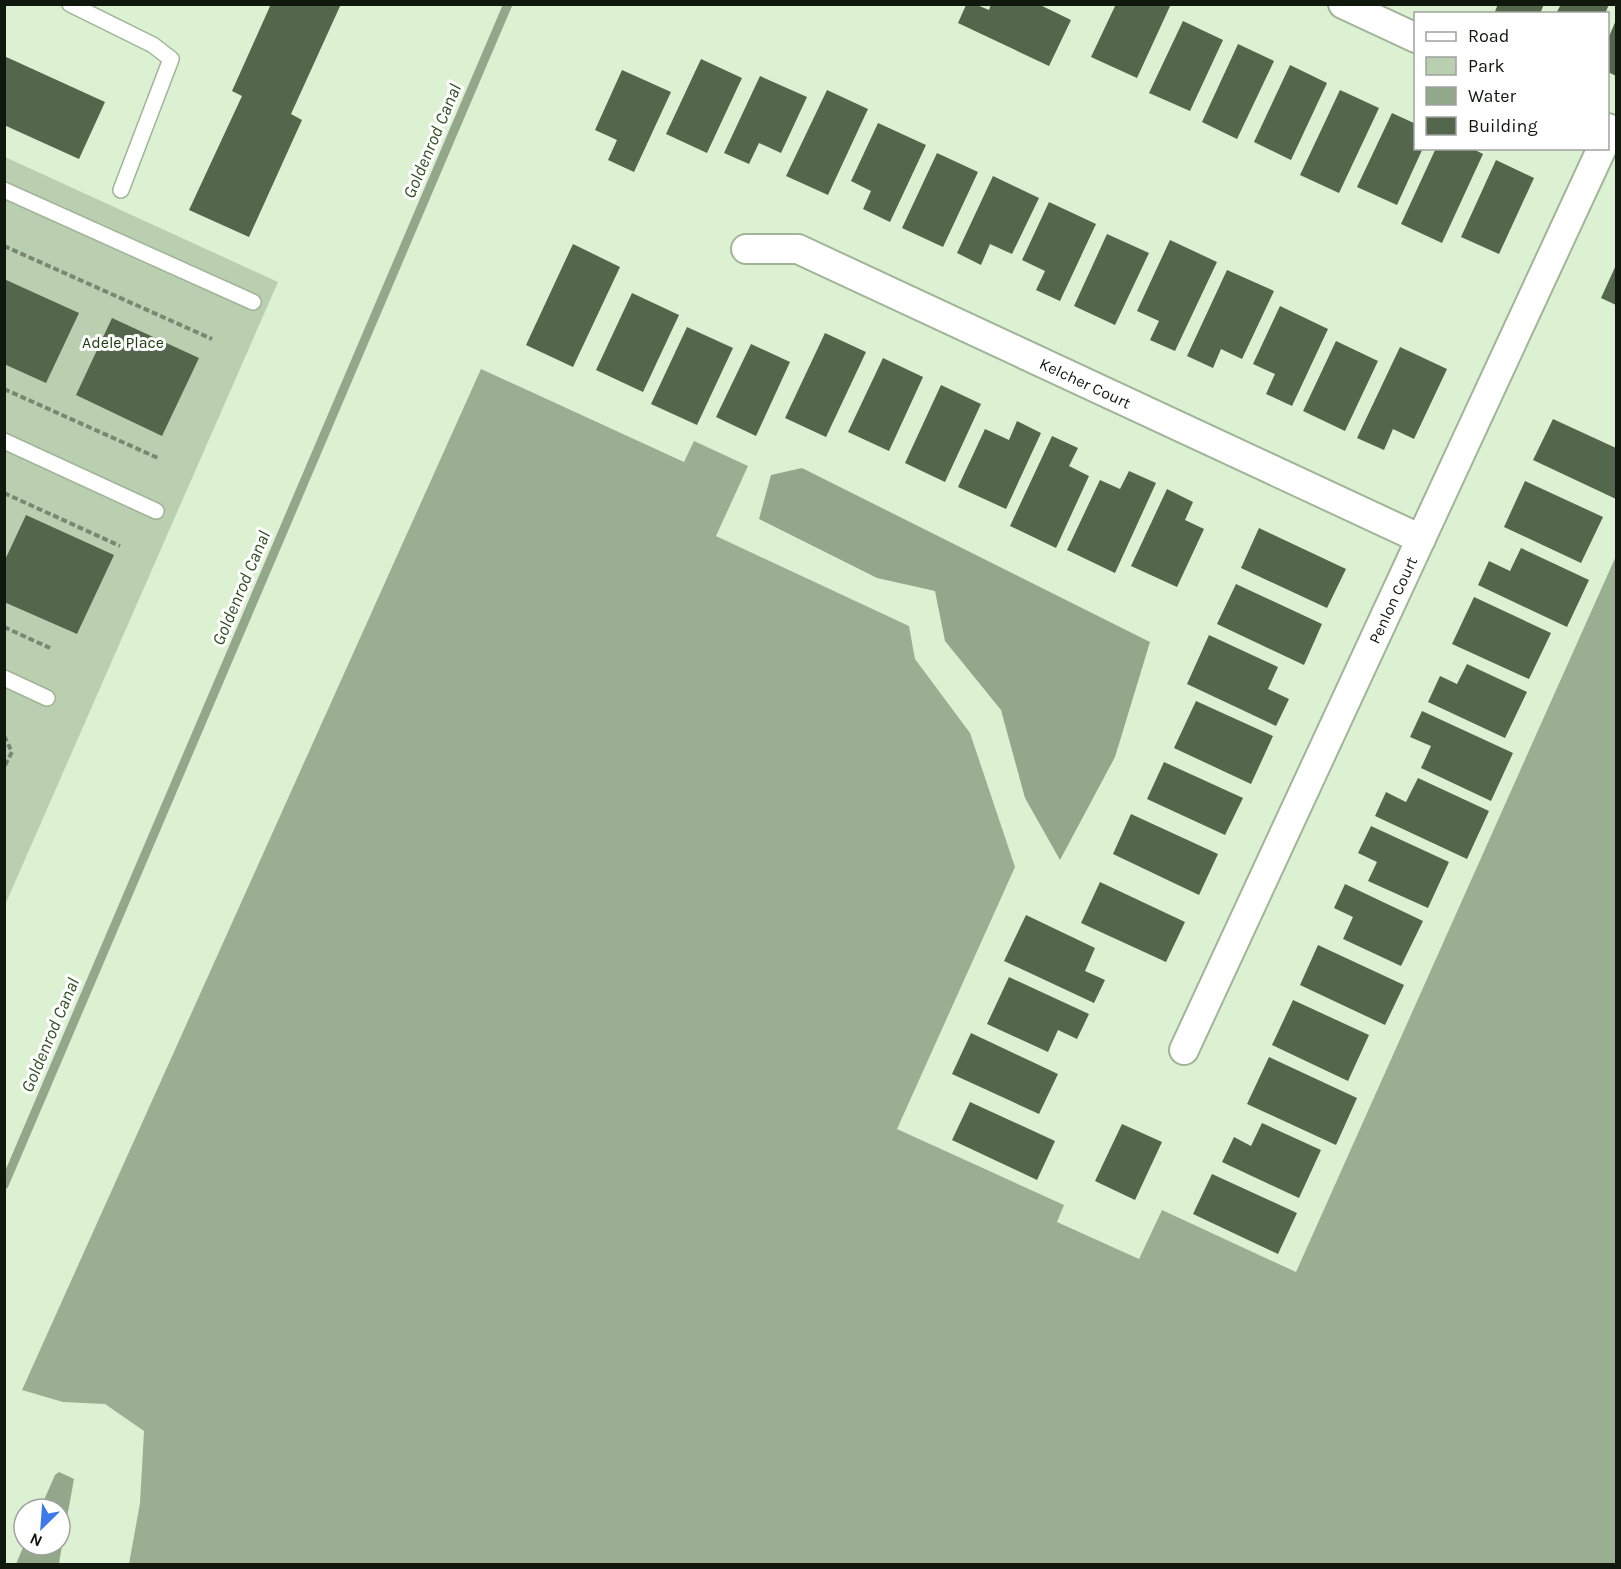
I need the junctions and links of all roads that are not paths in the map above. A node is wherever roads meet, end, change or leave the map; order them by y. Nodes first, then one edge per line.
1 (70, 4) edge
2 (1343, 4) edge
3 (1414, 37) edge
4 (1602, 150) edge
5 (4, 190) edge
6 (121, 190) dead end
7 (746, 249) dead end
8 (253, 302) dead end
9 (4, 441) edge
10 (156, 511) dead end
11 (1420, 539) junction
12 (4, 678) edge
13 (47, 698) dead end
14 (1184, 1050) dead end

1 - 6 lane
2 - 3 street
4 - 11 street, Penlon Court
5 - 8 lane
7 - 11 street, Kelcher Court
9 - 10 lane
11 - 14 street, Penlon Court
12 - 13 lane

